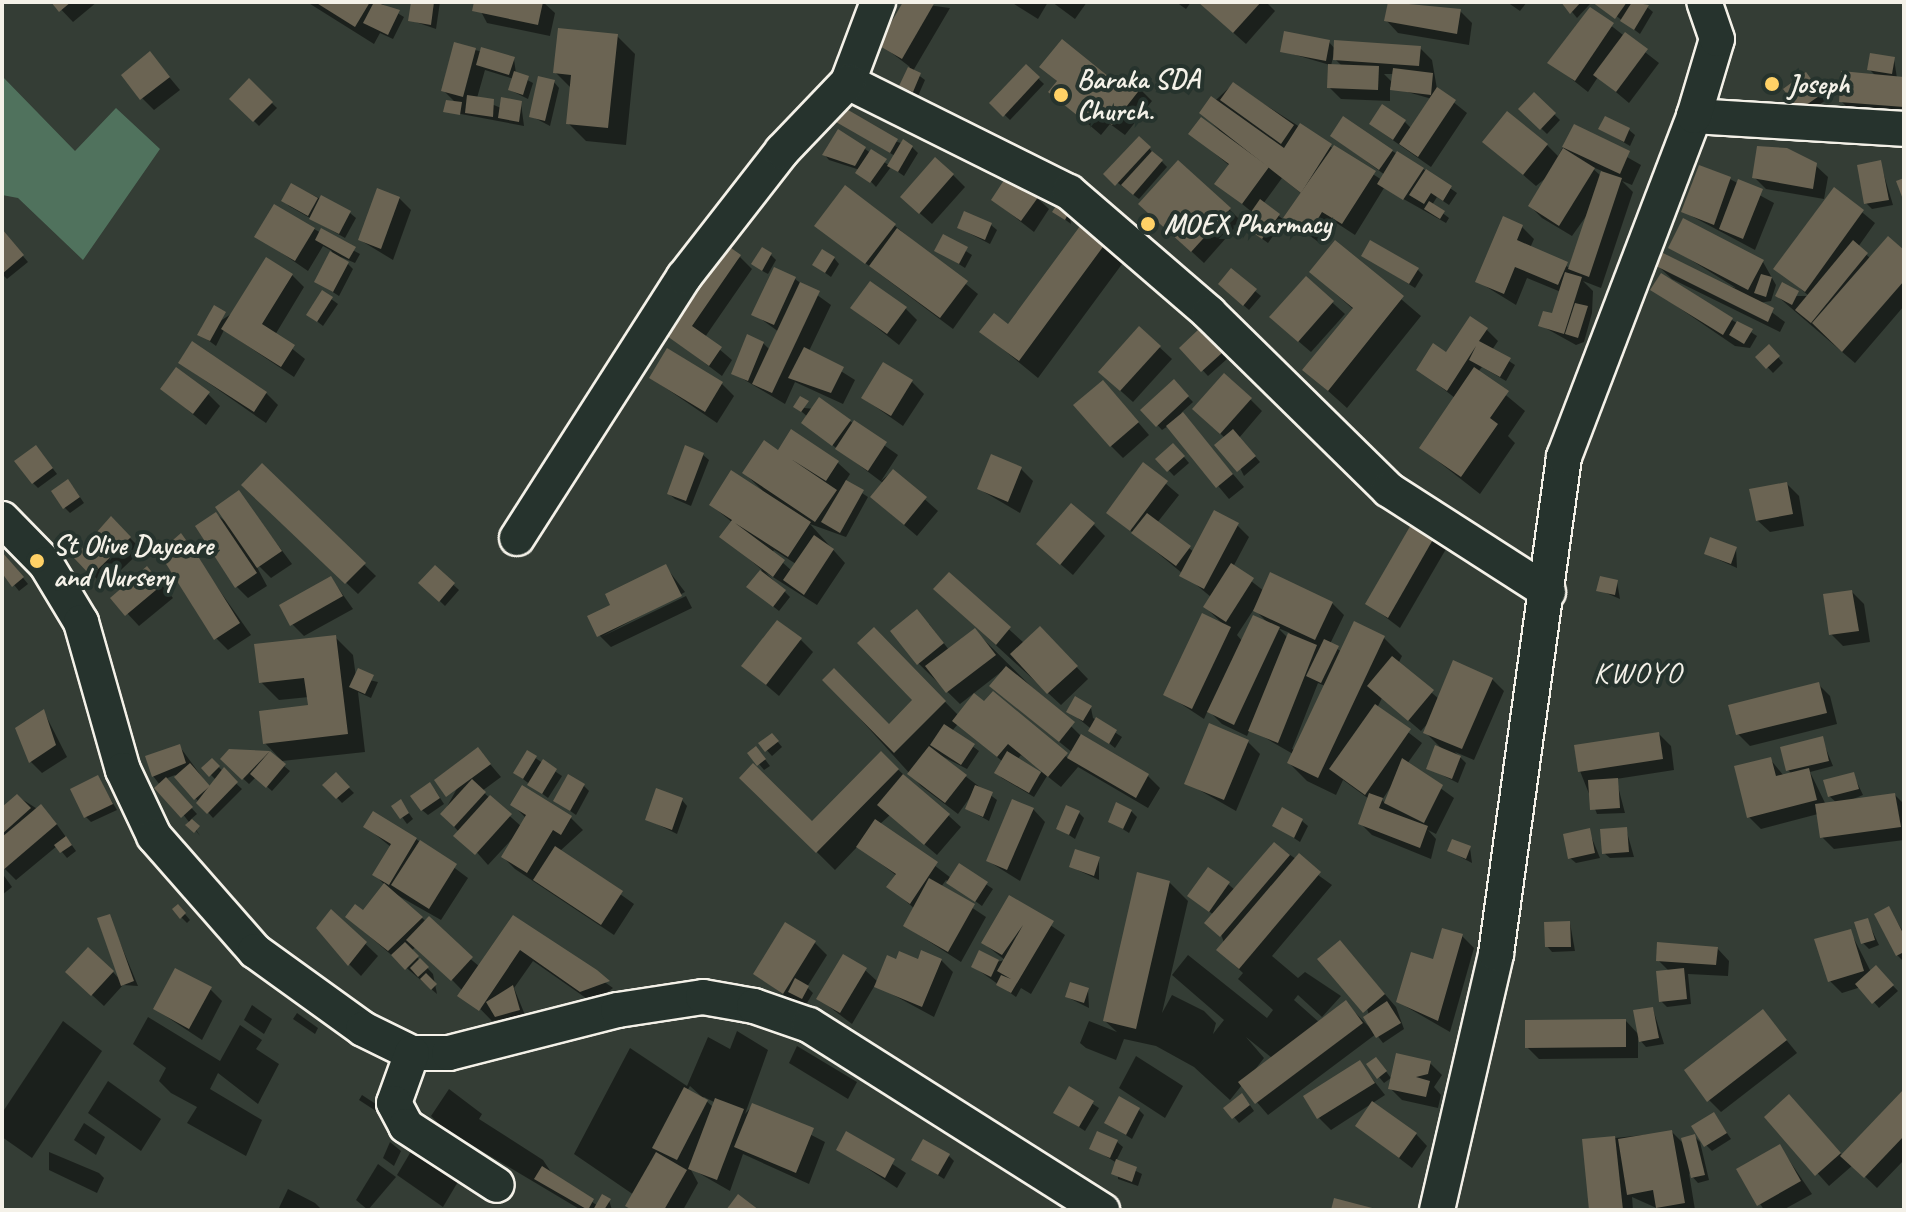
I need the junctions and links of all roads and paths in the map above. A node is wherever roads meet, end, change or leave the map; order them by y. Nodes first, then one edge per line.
1 (878, 2) edge
2 (1704, 2) edge
3 (848, 82) junction
4 (1694, 116) junction
5 (1904, 129) edge
6 (2, 519) edge
7 (517, 538) dead end
8 (1548, 592) junction
9 (412, 1053) junction
10 (497, 1185) dead end
11 (1102, 1210) edge
12 (1437, 1210) edge

1 - 3 street
2 - 4 street
3 - 7 street
3 - 8 street
4 - 5 street
4 - 8 street
6 - 9 street
8 - 12 street
9 - 10 street
9 - 11 street

